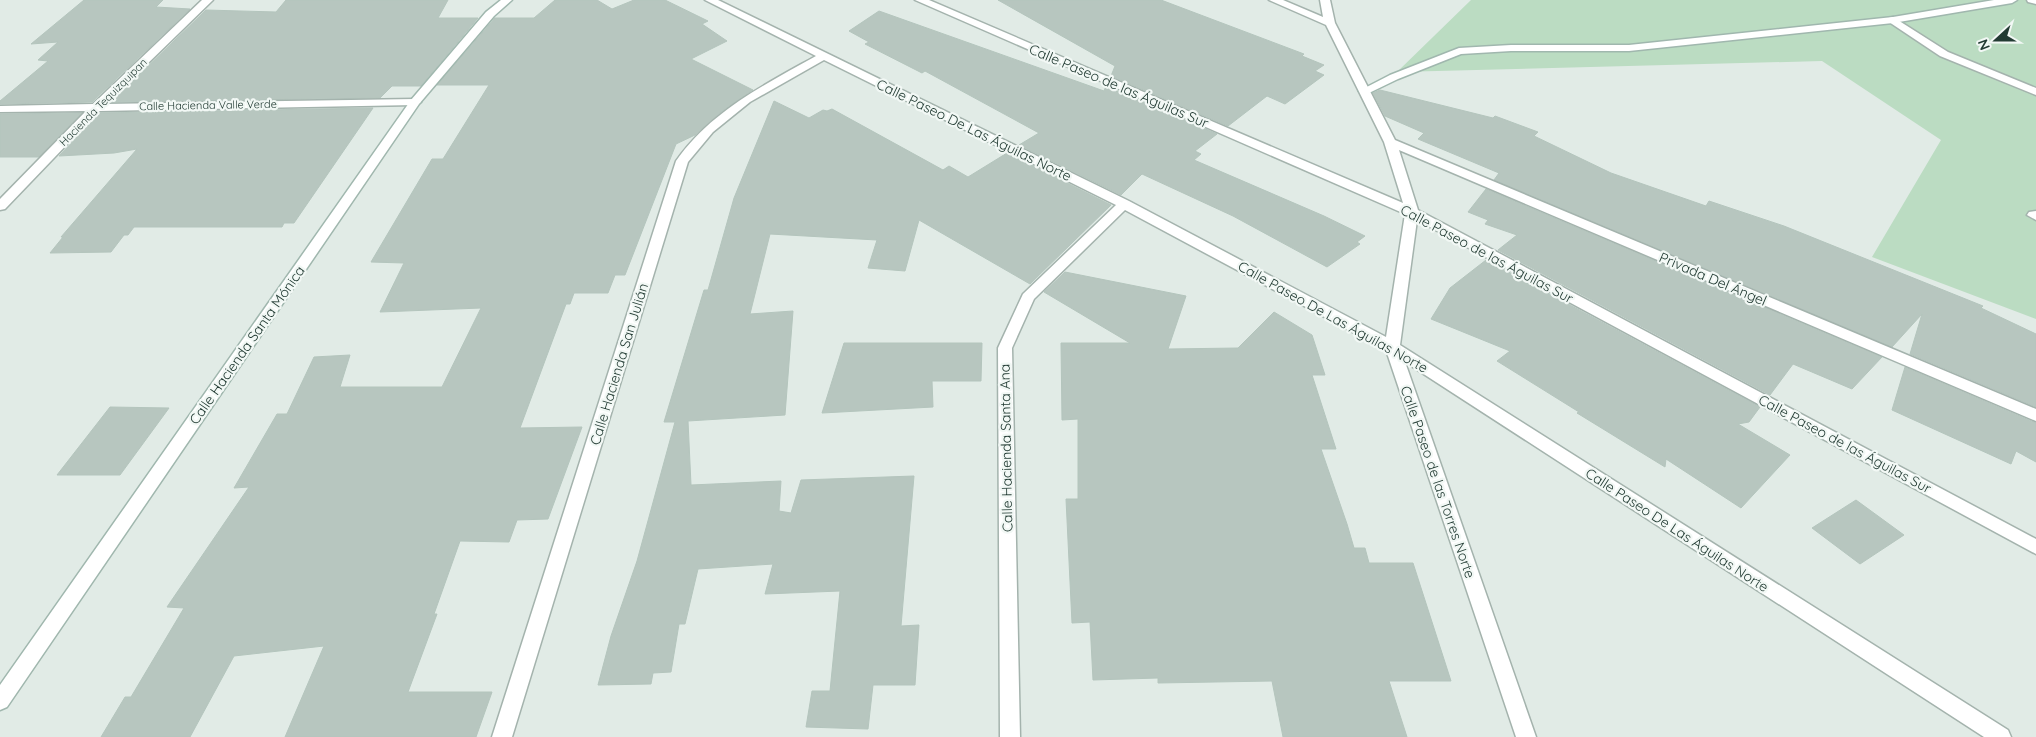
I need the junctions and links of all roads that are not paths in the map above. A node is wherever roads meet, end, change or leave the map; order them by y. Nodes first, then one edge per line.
1 (208, 0) edge
2 (507, 0) edge
3 (710, 0) edge
4 (920, 0) edge
5 (1274, 0) edge
6 (1325, 0) edge
7 (2012, 0) edge
8 (2032, 0) edge
9 (2036, 1) edge
10 (1893, 20) junction
11 (1330, 22) junction
12 (824, 56) junction
13 (1365, 91) junction
14 (2036, 92) edge
15 (415, 102) junction
16 (96, 107) junction
17 (0, 109) edge
18 (1390, 142) junction
19 (1124, 204) junction
20 (0, 206) edge
21 (1412, 212) junction
22 (1392, 347) junction
23 (2036, 415) edge
24 (2036, 547) edge
25 (0, 701) edge
26 (502, 737) edge
27 (1010, 737) edge
28 (1526, 737) edge
29 (2001, 737) edge

1 - 16 street, Hacienda Tequizquipan
2 - 15 street, Calle Hacienda Santa Mónica
3 - 12 street, Calle Paseo De Las Águilas Norte
4 - 21 street, Calle Paseo de las Águilas Sur
5 - 11 street
6 - 11 street, Calle Paseo de las Torres Norte
7 - 10 street
8 - 9 street
10 - 13 street
10 - 14 street
11 - 13 street, Calle Paseo de las Torres Norte
12 - 19 street, Calle Paseo De Las Águilas Norte
12 - 26 street, Calle Hacienda San Julián
13 - 18 street, Calle Paseo de las Torres Norte
15 - 16 street, Calle Hacienda Valle Verde
15 - 25 street, Calle Hacienda Santa Mónica
16 - 17 street, Calle Hacienda Valle Verde
16 - 20 street, Hacienda Tequizquipan
18 - 21 street, Calle Paseo de las Torres Norte
18 - 23 street, Privada Del Ángel
19 - 22 street, Calle Paseo De Las Águilas Norte
19 - 27 street, Calle Hacienda Santa Ana
21 - 22 street, Calle Paseo de las Torres Norte
21 - 24 street, Calle Paseo de las Águilas Sur
22 - 28 street, Calle Paseo de las Torres Norte
22 - 29 street, Calle Paseo De Las Águilas Norte

